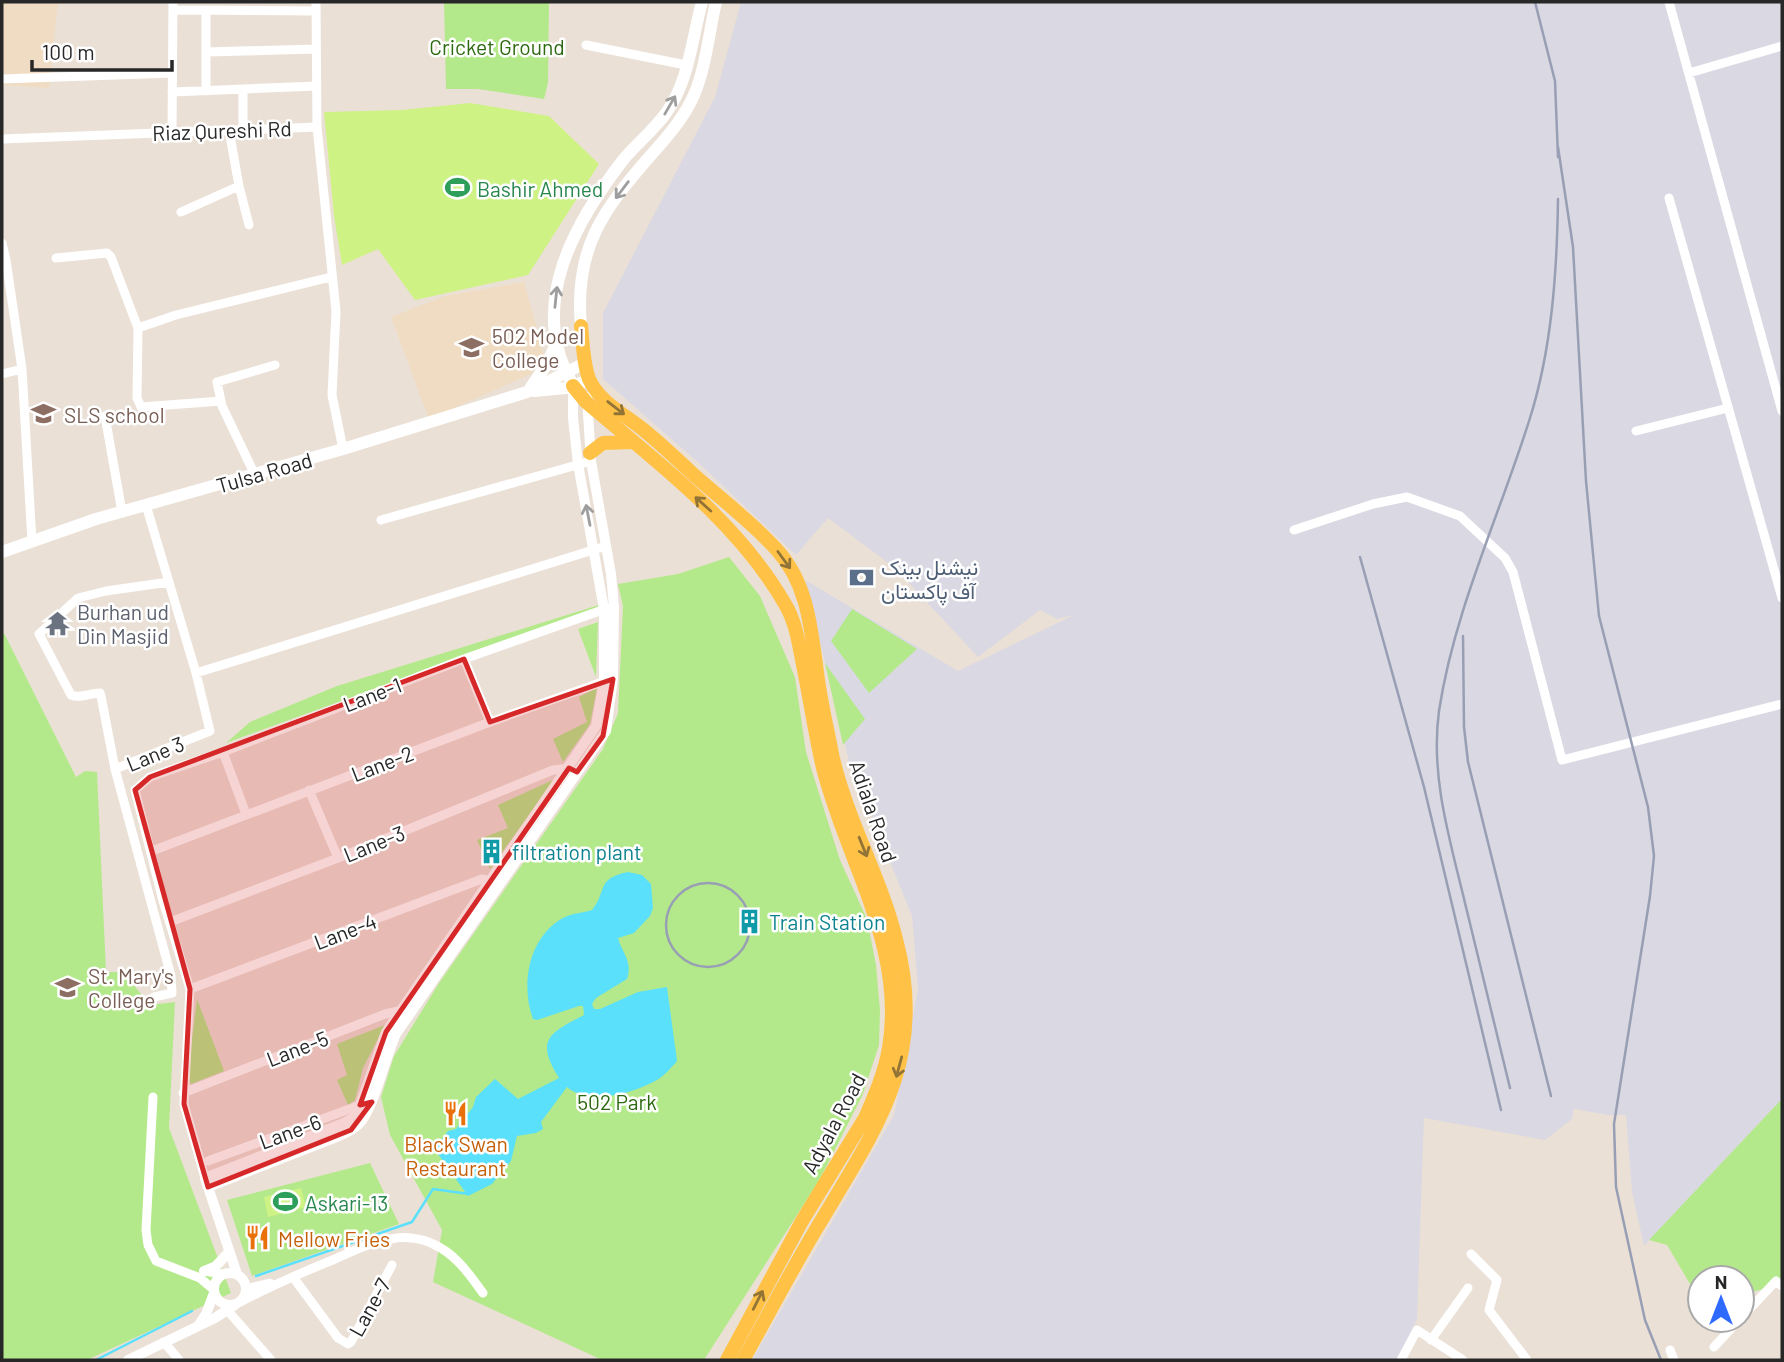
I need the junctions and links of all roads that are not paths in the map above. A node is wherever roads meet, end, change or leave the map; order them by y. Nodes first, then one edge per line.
1 (702, 2) edge
2 (716, 2) edge
3 (1669, 2) edge
4 (173, 6) edge
5 (241, 6) edge
6 (316, 6) edge
7 (205, 10) junction
8 (586, 45) dead end
9 (1782, 46) edge
10 (316, 49) junction
11 (206, 52) junction
12 (686, 65) junction
13 (172, 73) junction
14 (1689, 73) junction
15 (2, 79) edge
16 (317, 86) junction
17 (243, 90) junction
18 (206, 91) junction
19 (172, 92) junction
20 (317, 127) junction
21 (243, 128) junction
22 (229, 130) junction
23 (172, 132) junction
24 (2, 139) edge
25 (239, 186) junction
26 (1669, 198) dead end
27 (181, 212) dead end
28 (248, 225) dead end
29 (2, 243) edge
30 (56, 258) dead end
31 (331, 277) junction
32 (581, 326) joint
33 (138, 328) junction
34 (556, 344) junction
35 (585, 363) junction
36 (275, 365) dead end
37 (22, 369) junction
38 (2, 373) edge
39 (570, 379) junction
40 (590, 380) junction
41 (527, 392) junction
42 (221, 401) junction
43 (586, 402) junction
44 (1728, 408) junction
45 (1782, 411) edge
46 (105, 416) dead end
47 (1636, 431) dead end
48 (634, 442) junction
49 (343, 449) junction
50 (590, 457) junction
51 (578, 464) junction
52 (255, 475) junction
53 (146, 505) junction
54 (122, 512) junction
55 (381, 520) dead end
56 (1294, 530) dead end
57 (32, 542) junction
58 (601, 548) junction
59 (2, 552) edge
60 (169, 582) junction
61 (1782, 598) edge
62 (609, 608) junction
63 (464, 659) junction
64 (196, 673) junction
65 (608, 680) junction
66 (1782, 704) edge
67 (490, 722) junction
68 (223, 752) junction
69 (115, 769) junction
70 (573, 770) junction
71 (309, 790) junction
72 (246, 814) junction
73 (152, 851) junction
74 (338, 858) junction
75 (495, 882) junction
76 (170, 922) junction
77 (190, 989) junction
78 (154, 997) dead end
79 (406, 1010) junction
80 (183, 1093) junction
81 (153, 1097) dead end
82 (366, 1104) junction
83 (208, 1161) dead end
84 (207, 1183) junction
85 (229, 1252) junction
86 (1471, 1254) dead end
87 (392, 1265) dead end
88 (204, 1271) junction
89 (189, 1272) junction
90 (223, 1274) junction
91 (237, 1274) junction
92 (293, 1277) junction
93 (279, 1282) junction
94 (1782, 1286) edge
95 (1468, 1288) dead end
96 (246, 1289) junction
97 (213, 1291) junction
98 (483, 1293) dead end
99 (1756, 1302) edge
100 (235, 1306) junction
101 (198, 1326) junction
102 (1726, 1334) edge
103 (1432, 1340) junction
104 (164, 1342) junction
105 (1714, 1347) dead end
106 (1670, 1350) dead end
107 (128, 1360) edge
108 (179, 1360) edge
109 (271, 1360) edge
110 (727, 1360) edge
111 (743, 1360) edge
112 (1401, 1360) edge
113 (1462, 1360) edge
114 (1527, 1360) edge
115 (1674, 1360) edge

1 - 12 main road
2 -> 32 main road
3 - 14 street
4 - 7 street
4 - 13 street
5 - 6 street
5 - 7 street
6 - 10 street, Riaz Qureshi Rd
7 - 11 street
8 - 12 street
9 - 14 street
10 - 11 street
10 - 16 street, Riaz Qureshi Rd
11 - 18 street
34 -> 12 main road
13 - 15 street
13 - 19 street
14 - 45 street
16 - 17 street
16 - 20 street, Riaz Qureshi Rd
17 - 18 street
17 - 21 street
18 - 19 street
19 - 23 street
20 - 21 street, Riaz Qureshi Rd
20 - 31 street
21 - 22 street, Riaz Qureshi Rd
22 - 23 street, Riaz Qureshi Rd
22 - 25 street
23 - 24 street, Riaz Qureshi Rd
25 - 27 street
25 - 28 street
26 - 44 street
29 - 37 street
30 - 33 street
31 - 33 street
31 - 49 street
32 - 35 main road, Adiala Road
33 - 42 street
34 - 39 main road
34 - 41 main road
35 - 39 main road, Tulsa Road
35 - 40 main road, Adiala Road
36 - 42 street
37 - 38 street
37 - 57 street
39 - 40 main road, Tulsa Road
39 - 41 main road, Tulsa Road
39 - 43 main road
39 - 51 street
40 - 43 street
40 -> 111 main road, Adiala Road
41 - 49 main road, Tulsa Road
42 - 52 street
43 - 48 main road
43 - 50 street
44 - 47 street
44 - 61 street
46 - 54 street
48 - 50 main road
110 -> 48 main road, Adyala Road
49 - 52 main road, Tulsa Road
50 - 51 street
50 - 58 street
51 - 55 street
58 -> 51 street
52 - 53 main road, Tulsa Road
53 - 54 main road, Tulsa Road
53 - 60 street, Lane 3
54 - 57 main road, Tulsa Road
56 - 66 street
57 - 59 main road, Tulsa Road
58 - 62 street
58 - 64 street
60 - 64 street, Lane 3
60 - 69 street
62 - 63 street, Lane-1
62 - 65 street
63 - 67 street
63 - 68 street, Lane-1
64 - 69 street, Lane 3
65 - 67 street, Lane-2
65 - 70 street
67 - 71 street, Lane-2
68 - 72 street
68 - 73 street, Lane-1
69 - 78 street, Lane 3
70 - 74 street, Lane-3
70 - 75 street
71 - 72 street, Lane-2
71 - 74 street
72 - 73 street, Lane-2
73 - 76 street
74 - 76 street, Lane-3
75 - 77 street, Lane-4
75 - 79 street
76 - 77 street
77 - 80 street
79 - 80 street, Lane-5
79 - 82 street
80 - 84 street
81 - 89 street
82 - 83 street, Lane-6
82 - 84 street
84 - 85 street
85 - 88 street
85 - 91 street
86 - 114 street
87 - 92 street, Lane-7
88 - 89 street
88 - 90 street
89 - 97 street
90 - 91 street
90 - 97 street
91 - 96 street
92 - 93 street
92 - 98 street
93 - 96 street
93 - 100 street
94 - 99 street
95 - 103 street
96 - 100 street
97 - 100 street
97 - 101 street
100 - 101 street
100 - 109 street
101 - 104 street
102 - 105 street
103 - 112 street
103 - 113 street
104 - 107 street
104 - 108 street
106 - 115 street

